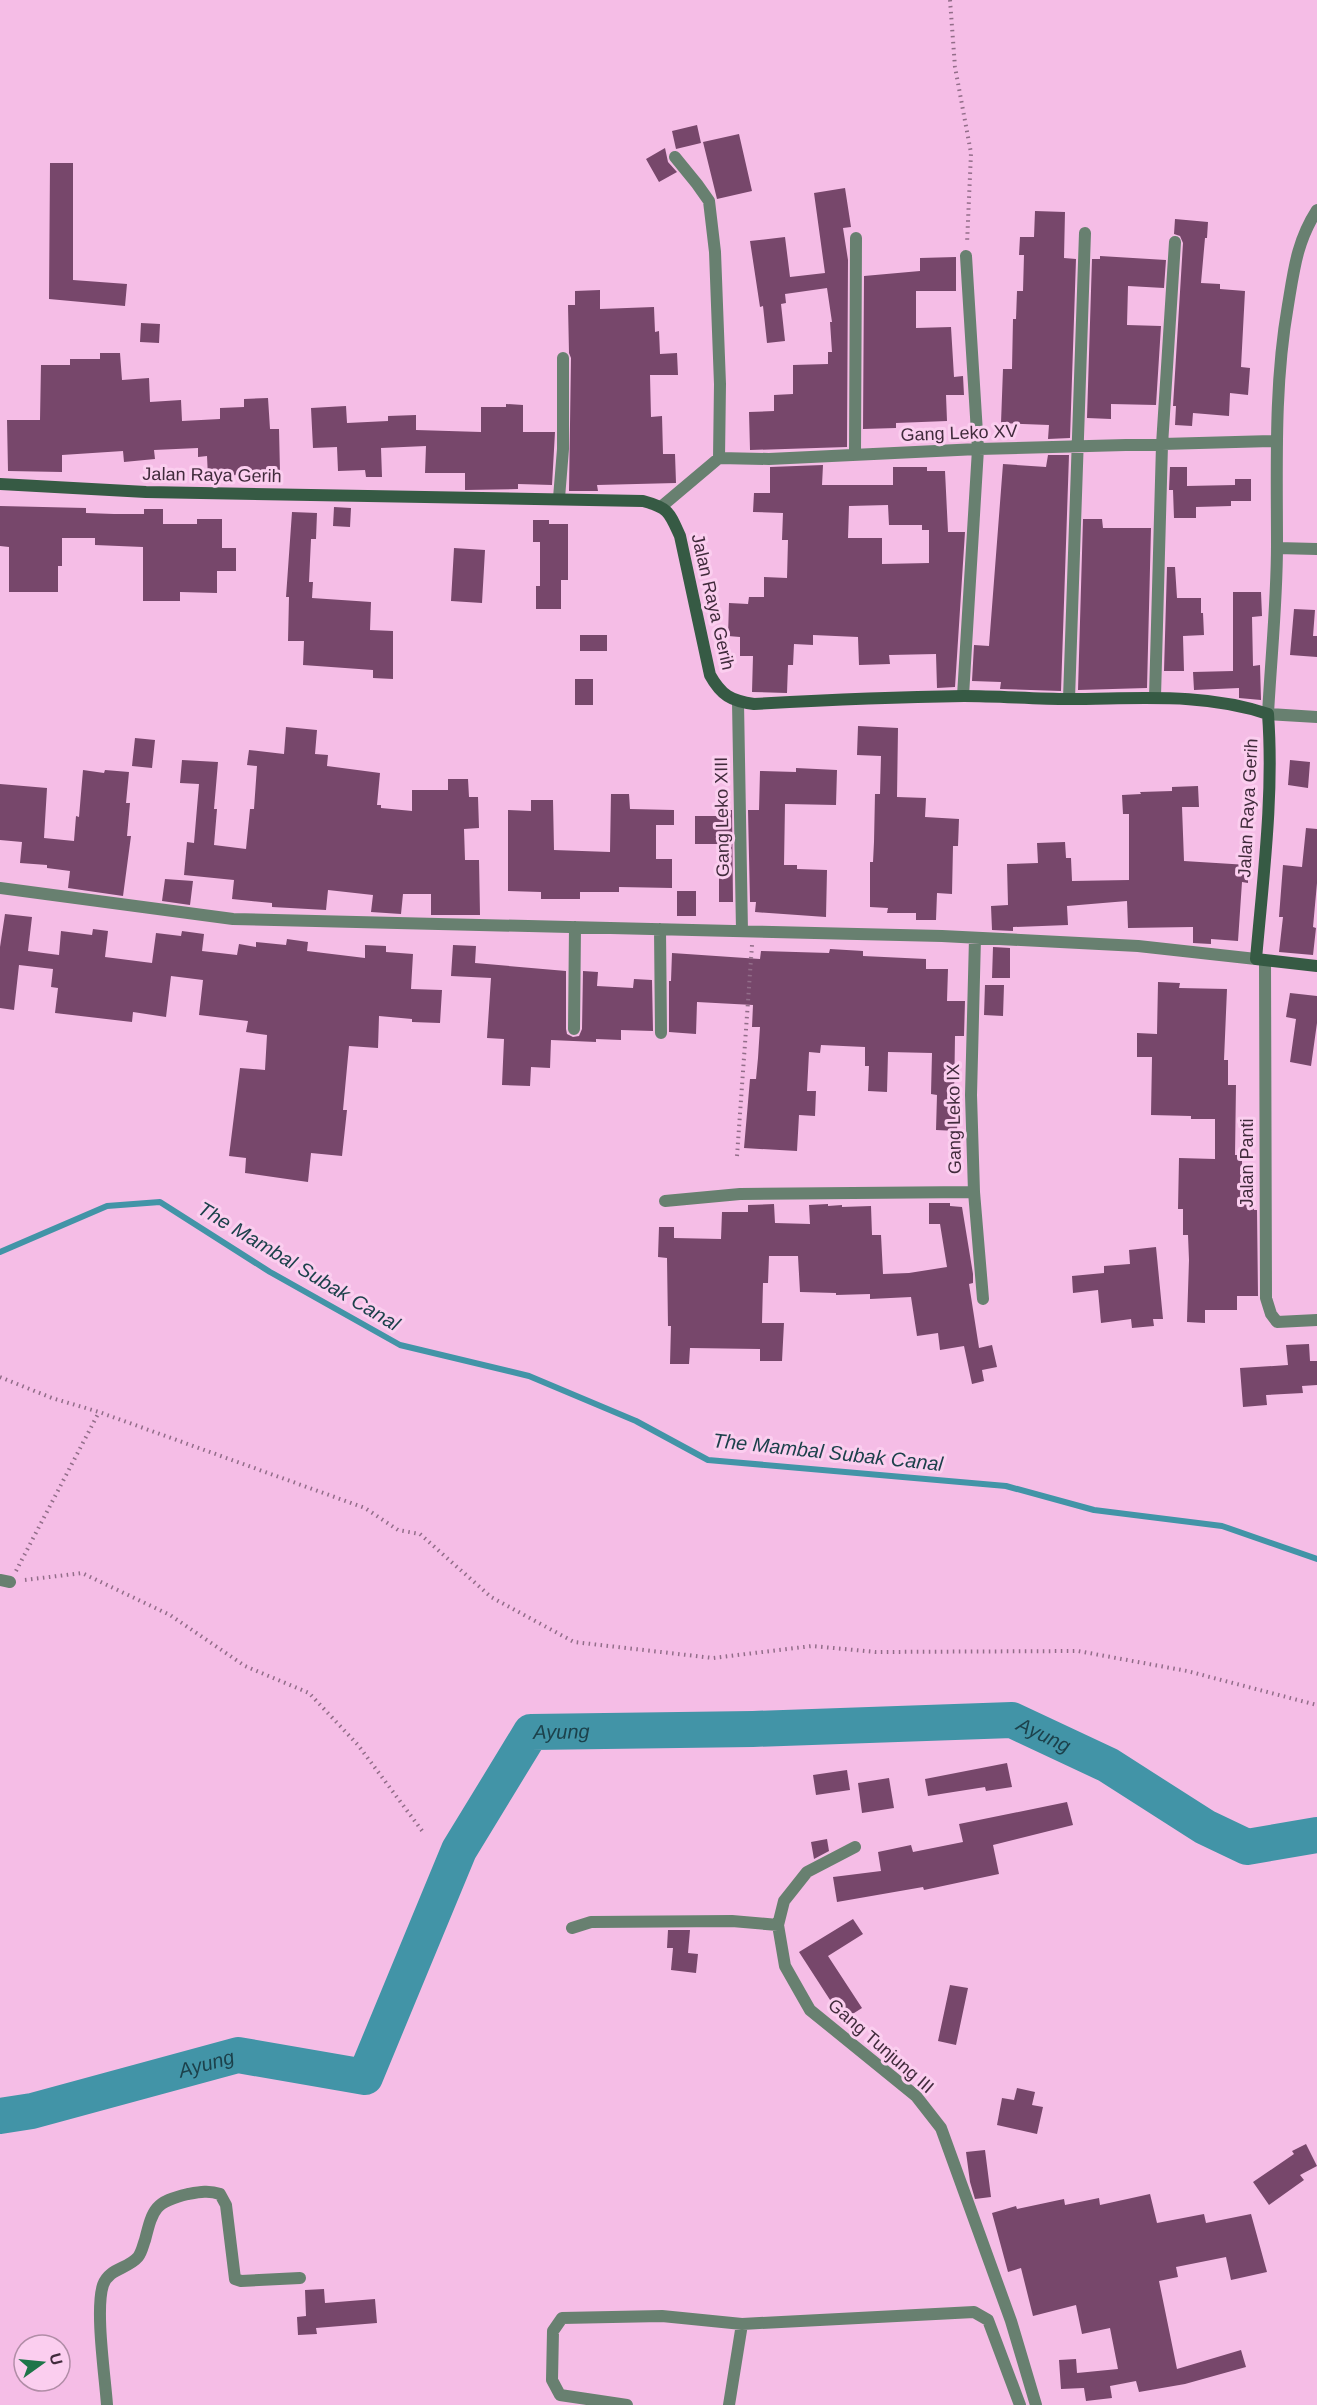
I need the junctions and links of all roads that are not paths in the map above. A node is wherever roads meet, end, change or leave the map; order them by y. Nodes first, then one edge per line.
1 (675, 157) dead end
2 (1317, 210) edge
3 (1085, 232) dead end
4 (855, 238) dead end
5 (1175, 242) dead end
6 (966, 256) road end
7 (563, 358) dead end
8 (1275, 441) junction
9 (1162, 445) junction
10 (1077, 447) junction
11 (978, 449) junction
12 (855, 456) junction
13 (719, 458) junction
14 (0, 484) edge
15 (559, 498) junction
16 (662, 506) junction
17 (1277, 548) junction
18 (1317, 549) edge
19 (963, 696) junction
20 (1155, 697) junction
21 (1069, 699) junction
22 (738, 702) junction
23 (1268, 714) junction
24 (1317, 717) edge
25 (0, 888) edge
26 (575, 927) junction
27 (660, 929) junction
28 (747, 931) junction
29 (975, 938) junction
30 (1261, 960) junction
31 (1317, 966) edge
32 (574, 1029) dead end
33 (661, 1033) dead end
34 (974, 1192) junction
35 (665, 1201) dead end
36 (984, 1299) dead end
37 (1317, 1320) edge
38 (855, 1847) dead end
39 (778, 1925) junction
40 (572, 1929) dead end
41 (300, 2278) dead end
42 (742, 2324) junction
43 (107, 2405) edge
44 (627, 2405) edge
45 (729, 2405) edge
46 (1020, 2405) edge
47 (1036, 2405) edge

1 - 13 street
2 - 8 street
3 - 10 street
4 - 12 street
5 - 9 street
6 - 11 street
7 - 15 street
8 - 9 street, Gang Leko XV
8 - 17 street
9 - 10 street, Gang Leko XV
9 - 20 street
10 - 11 street, Gang Leko XV
10 - 21 street
11 - 12 street, Gang Leko XV
11 - 19 street
12 - 13 street, Gang Leko XV
13 - 16 street
14 - 15 street, Jalan Raya Gerih
15 - 16 street, Jalan Raya Gerih
16 - 22 street, Jalan Raya Gerih
17 - 18 street
17 - 23 street
19 - 21 street, Jalan Raya Gerih
19 - 22 street, Jalan Raya Gerih
20 - 21 street, Jalan Raya Gerih
20 - 23 street, Jalan Raya Gerih
22 - 28 street, Gang Leko XIII
23 - 24 street
23 - 30 street, Jalan Raya Gerih
25 - 26 street
26 - 27 street
26 - 32 street
27 - 28 street
27 - 33 street
28 - 29 street
29 - 30 street
29 - 34 street, Gang Leko IX
30 - 31 street
30 - 37 street, Jalan Panti
34 - 35 street
34 - 36 street, Gang Leko IX
38 - 39 street, Gang Tunjung III
39 - 40 street
39 - 47 street, Gang Tunjung III
41 - 43 street
42 - 44 street
42 - 45 street
42 - 46 street

